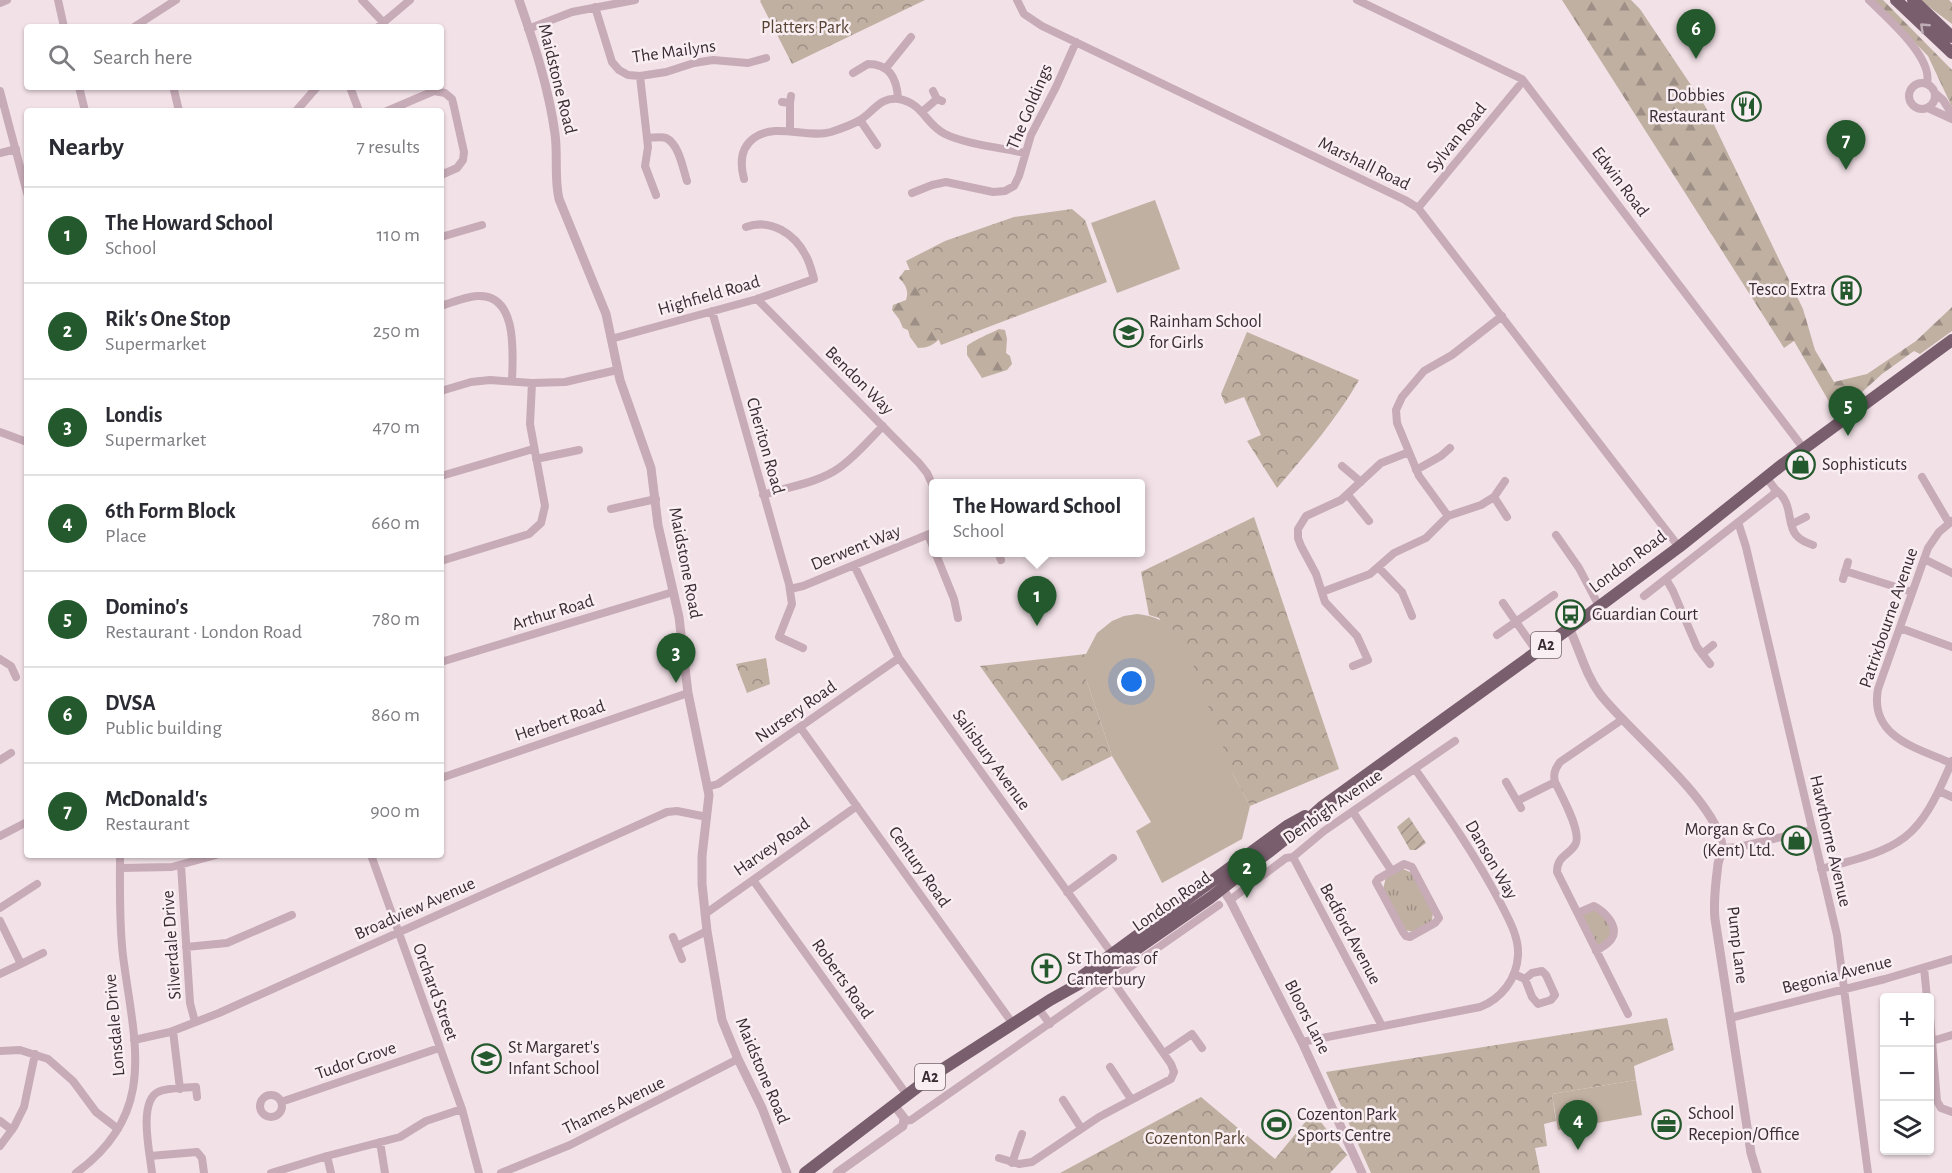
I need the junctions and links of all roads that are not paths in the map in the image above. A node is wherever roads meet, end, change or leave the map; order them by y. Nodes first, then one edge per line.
1 (7, 0) edge
2 (58, 0) edge
3 (176, 0) edge
4 (362, 0) edge
5 (410, 0) edge
6 (519, 0) edge
7 (635, 0) edge
8 (1017, 0) edge
9 (1357, 0) edge
10 (1869, 0) edge
11 (1896, 0) edge
12 (1913, 0) edge
13 (0, 3) edge
14 (596, 6) junction
15 (63, 24) edge
16 (139, 24) edge
17 (380, 24) edge
18 (528, 29) junction
19 (911, 37) dead end
20 (1952, 37) edge
21 (1076, 42) junction
22 (1952, 54) edge
23 (766, 58) dead end
24 (886, 68) junction
25 (853, 73) dead end
26 (640, 76) junction
27 (1927, 83) junction
28 (1519, 86) dead end
29 (80, 90) edge
30 (174, 90) dead end
31 (313, 90) edge
32 (351, 90) edge
33 (434, 90) edge
34 (434, 90) edge
35 (0, 91) edge
36 (933, 91) dead end
37 (1935, 93) junction
38 (898, 99) junction
39 (788, 100) dead end
40 (84, 108) edge
41 (178, 108) edge
42 (298, 108) edge
43 (358, 108) edge
44 (394, 108) edge
45 (1928, 108) junction
46 (923, 111) junction
47 (1952, 114) edge
48 (1952, 119) edge
49 (860, 120) junction
50 (790, 131) junction
51 (647, 138) junction
52 (886, 140) dead end
53 (0, 153) edge
54 (17, 153) junction
55 (1025, 153) junction
56 (24, 157) edge
57 (444, 174) edge
58 (24, 176) edge
59 (740, 176) dead end
60 (687, 181) dead end
61 (912, 194) dead end
62 (656, 195) dead end
63 (1418, 208) junction
64 (482, 225) dead end
65 (746, 227) dead end
66 (444, 236) edge
67 (757, 299) junction
68 (444, 305) edge
69 (712, 311) junction
70 (1502, 316) junction
71 (611, 339) junction
72 (1952, 340) edge
73 (617, 370) junction
74 (512, 380) junction
75 (532, 383) junction
76 (444, 390) edge
77 (883, 426) junction
78 (0, 432) edge
79 (24, 441) edge
80 (1450, 448) dead end
81 (533, 449) junction
82 (1804, 449) junction
83 (579, 450) dead end
84 (1409, 452) junction
85 (536, 459) junction
86 (1342, 466) dead end
87 (1416, 470) junction
88 (444, 475) edge
89 (1766, 477) junction
90 (1922, 477) dead end
91 (929, 480) edge
92 (1505, 481) dead end
93 (1361, 482) junction
94 (1776, 490) junction
95 (763, 495) junction
96 (1348, 495) junction
97 (1494, 497) junction
98 (656, 499) junction
99 (611, 509) dead end
100 (1448, 516) junction
101 (1507, 517) dead end
102 (1806, 517) dead end
103 (1369, 521) dead end
104 (1738, 522) junction
105 (1951, 522) edge
106 (1792, 524) junction
107 (929, 534) edge
108 (1556, 535) dead end
109 (1813, 545) dead end
110 (1678, 546) junction
111 (936, 557) edge
112 (444, 560) edge
113 (1924, 560) junction
114 (1848, 562) dead end
115 (854, 565) junction
116 (1378, 567) junction
117 (1952, 573) edge
118 (1665, 579) junction
119 (790, 589) junction
120 (673, 592) junction
121 (1322, 592) junction
122 (1912, 592) junction
123 (1554, 595) dead end
124 (1644, 596) dead end
125 (1503, 603) dead end
126 (1599, 606) junction
127 (1412, 616) dead end
128 (958, 618) dead end
129 (1516, 622) junction
130 (1569, 628) junction
131 (1900, 628) junction
132 (1497, 635) dead end
133 (1713, 645) dead end
134 (1952, 647) edge
135 (803, 648) dead end
136 (1537, 652) junction
137 (1702, 654) junction
138 (899, 658) junction
139 (0, 659) edge
140 (444, 661) edge
141 (1710, 664) dead end
142 (1353, 666) dead end
143 (16, 677) dead end
144 (688, 693) junction
145 (1623, 719) junction
146 (800, 727) junction
147 (1455, 741) dead end
148 (11, 753) dead end
149 (0, 760) edge
150 (1952, 762) edge
151 (1415, 769) junction
152 (444, 777) edge
153 (1506, 782) dead end
154 (1555, 782) junction
155 (707, 787) junction
156 (1939, 791) junction
157 (1952, 797) edge
158 (857, 806) junction
159 (1353, 812) junction
160 (707, 817) junction
161 (24, 824) edge
162 (1812, 830) junction
163 (0, 836) edge
164 (1723, 848) junction
165 (1293, 856) junction
166 (120, 858) edge
167 (206, 858) edge
168 (372, 858) edge
169 (1113, 858) dead end
170 (182, 865) junction
171 (120, 868) junction
172 (1821, 869) junction
173 (1391, 870) junction
174 (753, 880) junction
175 (37, 884) dead end
176 (1219, 884) junction
177 (1067, 892) junction
178 (1230, 900) junction
179 (1219, 905) dead end
180 (0, 908) edge
181 (1578, 913) junction
182 (705, 914) junction
183 (292, 915) dead end
184 (0, 921) edge
185 (707, 931) junction
186 (398, 933) junction
187 (673, 937) dead end
188 (677, 946) junction
189 (186, 947) junction
190 (1596, 951) junction
191 (44, 953) dead end
192 (1115, 958) junction
193 (682, 959) dead end
194 (1952, 959) edge
195 (21, 964) junction
196 (1924, 968) junction
197 (0, 974) edge
198 (1514, 974) junction
199 (1525, 979) junction
200 (1112, 980) junction
201 (1844, 988) junction
202 (1927, 993) edge
203 (1038, 1008) junction
204 (1628, 1014) dead end
205 (1730, 1018) junction
206 (195, 1022) junction
207 (1013, 1024) junction
208 (1050, 1024) junction
209 (1382, 1026) junction
210 (173, 1031) junction
211 (1952, 1035) edge
212 (134, 1040) junction
213 (1934, 1040) edge
214 (1302, 1042) junction
215 (1932, 1047) edge
216 (440, 1048) junction
217 (1202, 1048) dead end
218 (0, 1051) edge
219 (1164, 1053) junction
220 (35, 1054) junction
221 (738, 1059) junction
222 (1110, 1067) dead end
223 (180, 1089) junction
224 (907, 1095) junction
225 (197, 1097) dead end
226 (1131, 1099) junction
227 (1063, 1100) dead end
228 (281, 1102) dead end
229 (894, 1105) junction
230 (462, 1109) junction
231 (1952, 1112) edge
232 (0, 1121) edge
233 (905, 1121) junction
234 (1081, 1128) junction
235 (118, 1129) junction
236 (12, 1130) junction
237 (1022, 1134) dead end
238 (380, 1142) junction
239 (0, 1146) edge
240 (150, 1156) junction
241 (327, 1156) junction
242 (999, 1158) dead end
243 (1012, 1163) junction
244 (76, 1173) edge
245 (152, 1173) edge
246 (204, 1173) edge
247 (272, 1173) edge
248 (331, 1173) edge
249 (385, 1173) edge
250 (479, 1173) edge
251 (501, 1173) edge
252 (787, 1173) edge
253 (805, 1173) edge
254 (837, 1173) edge
255 (1362, 1173) edge
256 (1757, 1173) edge
257 (1868, 1173) edge

1 - 13 street
2 - 15 street
3 - 16 street
4 - 17 street
5 - 17 street
6 - 18 street, Maidstone Road
7 - 14 street
8 - 21 street, Marshall Road
9 - 82 street, Edwin Road
10 - 27 street
22 -> 11 main road
12 - 20 main road
14 - 18 street
14 - 26 street, The Mailyns
18 - 71 street, Maidstone Road
19 - 24 street
21 - 55 street, The Goldings
21 - 63 street, Marshall Road
23 - 26 street, The Mailyns
24 - 25 street
24 - 38 street
26 - 51 street
27 - 37 street
27 - 45 street
28 - 63 street, Sylvan Road
29 - 40 street
30 - 41 street
31 - 42 street
32 - 43 street
33 - 44 street
34 - 57 street
35 - 54 street
36 - 46 street
37 - 45 street
37 - 47 street
38 - 46 street
38 - 49 street
39 - 50 street
45 - 48 street
46 - 55 street
49 - 50 street
49 - 52 street
50 - 59 street
51 - 60 street
51 - 62 street
53 - 54 street
54 - 56 street
54 - 58 street
55 - 61 street, The Goldings
63 - 70 street, Marshall Road
64 - 66 street
65 - 67 street, Highfield Road
67 - 69 street, Highfield Road
67 - 77 street, Bendon Way
68 - 74 street
69 - 71 street, Highfield Road
69 - 95 street, Cheriton Road
70 - 84 street
70 - 110 street, Marshall Road
71 - 73 street, Maidstone Road
72 - 82 main road, London Road / A2
73 - 75 street
73 - 98 street, Maidstone Road
74 - 75 street
74 - 76 street
75 - 81 street
77 - 91 street, Bendon Way
77 - 95 street
78 - 79 street
80 - 87 street
81 - 85 street
81 - 88 street
82 - 89 main road, London Road / A2
83 - 85 street
84 - 87 street
84 - 93 street
85 - 112 street
86 - 93 street
87 - 100 street
89 - 94 street
89 - 110 main road, London Road / A2
90 - 105 street
92 - 97 street
93 - 96 street
94 - 104 street
94 - 106 street
95 - 119 street, Cheriton Road
96 - 103 street
96 - 121 street
97 - 100 street
97 - 101 street
98 - 99 street
98 - 120 street, Maidstone Road
100 - 116 street
102 - 106 street
104 - 118 street
104 - 162 street, Hawthorne Avenue
105 - 113 street, Patrixbourne Avenue
106 - 109 street
107 - 115 street, Derwent Way
108 - 126 street
110 - 126 main road, London Road / A2
111 - 128 street
113 - 117 street
113 - 122 street, Patrixbourne Avenue
114 - 122 street
115 - 119 street, Derwent Way
115 - 138 street, Salisbury Avenue
116 - 121 street
116 - 127 street
118 - 124 street
118 - 137 street
119 - 135 street
120 - 140 street, Arthur Road
120 - 144 street, Maidstone Road
121 - 142 street
122 - 131 street, Patrixbourne Avenue
123 - 129 street
125 - 129 street
126 - 130 main road, London Road / A2
129 - 132 street
129 - 136 street
130 - 136 main road, London Road / A2
130 - 145 street
131 - 134 street
131 - 150 street, Patrixbourne Avenue
133 - 137 street
136 - 176 main road, London Road / A2
137 - 141 street
138 - 146 street, Nursery Road
138 - 177 street, Salisbury Avenue
139 - 143 street
144 - 152 street, Herbert Road
144 - 155 street, Maidstone Road
145 - 154 street
145 - 164 street
146 - 155 street, Nursery Road
146 - 158 street, Century Road
147 - 151 street, Denbigh Avenue
148 - 149 street
150 - 156 street
151 - 159 street, Denbigh Avenue
151 - 198 street, Danson Way
153 - 154 street
154 - 181 street
155 - 160 street, Maidstone Road
156 - 157 street
156 - 172 street
158 - 174 street, Harvey Road
158 - 207 street, Century Road
159 - 165 street, Denbigh Avenue
159 - 173 street
160 - 182 street, Maidstone Road
160 - 186 street, Broadview Avenue
161 - 163 street
162 - 164 street
162 - 172 street, Hawthorne Avenue
164 - 205 street, Pump Lane
165 - 178 street, Denbigh Avenue
165 - 209 street, Bedford Avenue
166 - 171 street, Lonsdale Drive
167 - 170 street
168 - 186 street, Orchard Street
169 - 177 street
170 - 171 street
170 - 189 street, Silverdale Drive
171 - 212 street, Lonsdale Drive
172 - 201 street, Hawthorne Avenue
173 - 173 street
174 - 182 street, Harvey Road
174 - 224 street, Roberts Road
175 - 180 street
176 - 178 street, Bloors Lane
176 - 192 main road, London Road / A2
177 - 192 street, Salisbury Avenue
178 - 214 street, Bloors Lane
179 - 200 street
181 - 190 street
181 - 190 street
182 - 185 street, Maidstone Road
183 - 189 street
184 - 195 street
185 - 188 street
185 - 221 street, Maidstone Road
186 - 206 street, Broadview Avenue
186 - 216 street, Orchard Street
187 - 188 street
188 - 193 street
189 - 206 street, Silverdale Drive
190 - 204 street
191 - 195 street
192 - 203 main road, London Road / A2
194 - 196 street, Begonia Avenue
195 - 197 street
196 - 201 street, Begonia Avenue
196 - 202 street
198 - 199 street
198 - 209 street
199 - 199 street
200 - 208 street
200 - 219 street
201 - 205 street, Begonia Avenue
201 - 257 street, Hawthorne Avenue
203 - 207 main road, London Road / A2
203 - 208 street
205 - 256 street, Pump Lane
206 - 210 street, Broadview Avenue
207 - 224 main road, London Road / A2
208 - 233 street
209 - 214 street
210 - 212 street, Broadview Avenue
210 - 223 street
211 - 213 street
212 - 235 street, Lonsdale Drive
214 - 255 street, Bloors Lane
215 - 231 street
216 - 228 street, Tudor Grove
216 - 230 street, Orchard Street
217 - 219 street
218 - 220 street
219 - 226 street
220 - 235 street
220 - 236 street
221 - 251 street, Thames Avenue
221 - 252 street, Maidstone Road
222 - 226 street
223 - 225 street
223 - 240 street
224 - 229 main road, London Road / A2
226 - 234 street
227 - 234 street
229 - 233 street
229 - 253 main road, London Road / A2
230 - 238 street
230 - 250 street, Orchard Street
232 - 236 street
233 - 254 street
234 - 243 street
235 - 244 street, Lonsdale Drive
236 - 239 street
237 - 243 street
238 - 241 street
238 - 249 street
240 - 245 street
240 - 246 street
241 - 247 street
241 - 248 street
242 - 243 street

